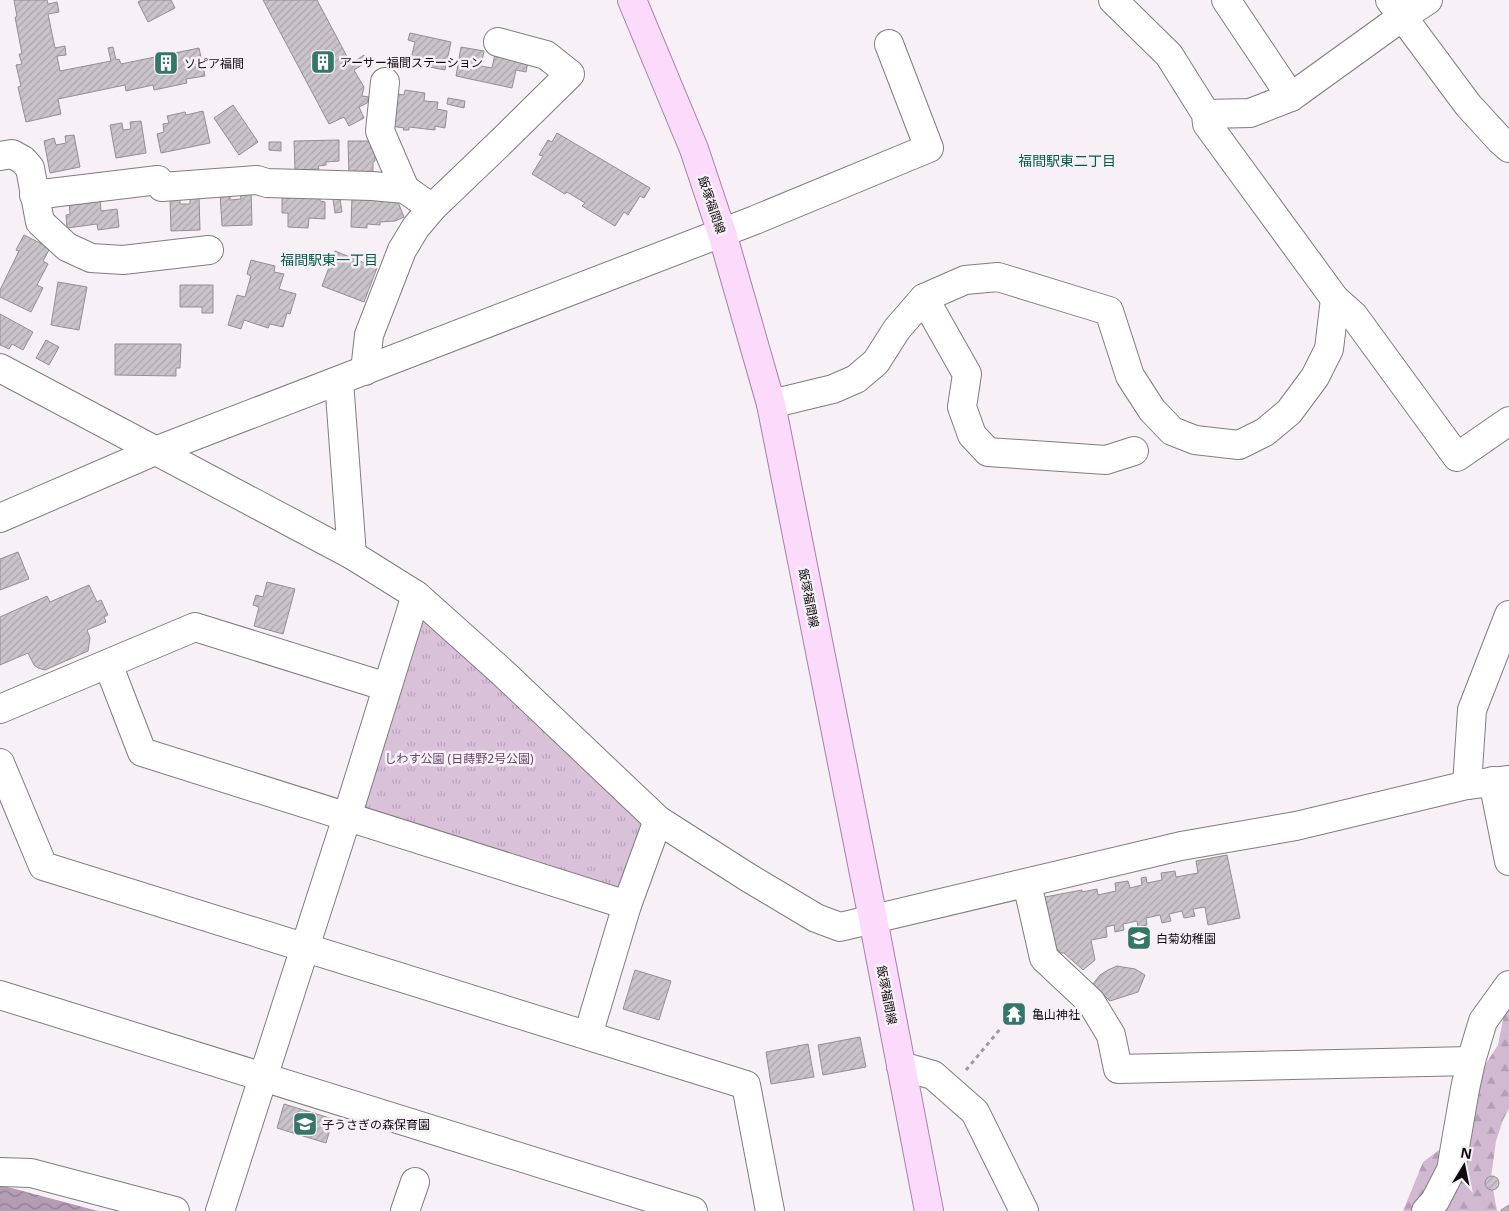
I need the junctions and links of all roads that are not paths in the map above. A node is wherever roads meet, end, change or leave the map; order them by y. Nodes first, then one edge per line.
1 (632, 0) edge
2 (1113, 0) edge
3 (1226, 0) edge
4 (1428, 0) edge
5 (1396, 8) edge
6 (498, 42) dead end
7 (889, 44) dead end
8 (385, 82) dead end
9 (1291, 97) junction
10 (1206, 114) junction
11 (1509, 148) edge
12 (0, 156) edge
13 (405, 189) junction
14 (34, 195) junction
15 (432, 208) junction
16 (722, 233) junction
17 (209, 250) dead end
18 (924, 298) junction
19 (1335, 300) junction
20 (0, 368) edge
21 (365, 371) junction
22 (339, 381) junction
23 (771, 404) junction
24 (1509, 421) edge
25 (155, 451) junction
26 (1134, 451) dead end
27 (0, 518) edge
28 (352, 555) junction
29 (416, 595) junction
30 (1509, 615) edge
31 (108, 664) junction
32 (387, 687) junction
33 (0, 709) edge
34 (0, 763) edge
35 (1501, 780) edge
36 (1467, 785) junction
37 (346, 817) junction
38 (658, 820) junction
39 (1509, 861) edge
40 (1027, 883) junction
41 (627, 905) junction
42 (873, 919) junction
43 (304, 946) junction
44 (1509, 985) edge
45 (0, 995) edge
46 (588, 1035) junction
47 (1472, 1061) junction
48 (901, 1066) junction
49 (263, 1077) junction
50 (0, 1172) edge
51 (414, 1182) dead end
52 (175, 1211) edge
53 (220, 1211) edge
54 (405, 1211) edge
55 (693, 1211) edge
56 (770, 1211) edge
57 (929, 1211) edge
58 (1024, 1211) edge
59 (1426, 1211) edge

1 - 16 main road, 飯塚福間線
2 - 10 street
3 - 9 street
4 - 5 street
5 - 9 street
5 - 11 street
6 - 15 street
7 - 16 street
8 - 13 street
9 - 10 street
10 - 19 street
12 - 14 street
13 - 14 street
13 - 15 street
14 - 17 street
15 - 21 street
16 - 21 street
16 - 23 main road, 飯塚福間線
18 - 19 street
18 - 23 street
18 - 26 street
19 - 24 street
20 - 25 street
21 - 22 street
22 - 25 street
22 - 28 street
23 - 42 main road, 飯塚福間線
25 - 27 street
25 - 28 street
28 - 29 street
29 - 32 street
29 - 38 street
30 - 36 street
31 - 32 street
31 - 33 street
31 - 37 street
32 - 37 street
34 - 43 street
35 - 36 street
35 - 39 street
36 - 40 street
37 - 41 street
37 - 43 street
38 - 41 street
38 - 42 street
40 - 42 street
40 - 47 street
41 - 46 street
42 - 48 main road, 飯塚福間線
43 - 46 street
43 - 49 street
44 - 47 street
45 - 49 street
46 - 56 street
47 - 59 street
48 - 57 main road, 飯塚福間線
48 - 58 street
49 - 53 street
49 - 55 street
50 - 52 street
51 - 54 street

